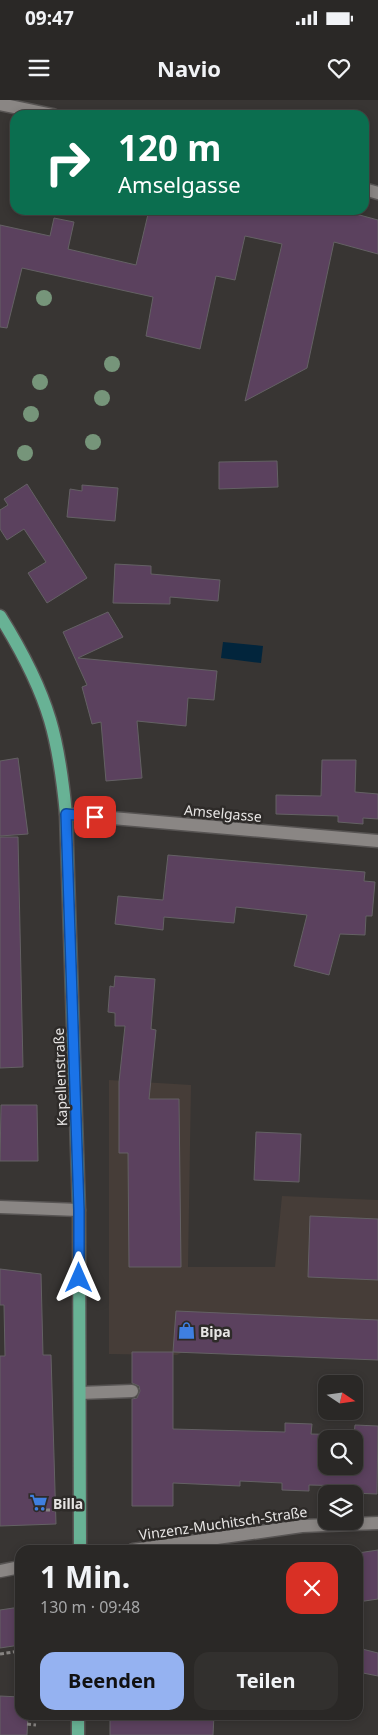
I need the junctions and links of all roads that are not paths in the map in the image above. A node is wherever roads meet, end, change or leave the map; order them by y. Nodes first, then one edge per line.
1 (0, 104) edge
2 (29, 110) edge
3 (0, 616) edge
4 (66, 814) junction
5 (378, 841) edge
6 (0, 1207) edge
7 (79, 1210) junction
8 (132, 1391) dead end
9 (80, 1393) junction
10 (378, 1523) edge
11 (80, 1545) edge
12 (168, 1545) edge
13 (15, 1568) edge
14 (0, 1571) edge
15 (78, 1720) edge
16 (78, 1735) edge

1 - 2 street
3 - 4 main road, Kapellenstraße
4 - 5 street, Amselgasse
4 - 7 main road, Kapellenstraße
6 - 7 street
7 - 9 main road, Kapellenstraße
8 - 9 street
9 - 11 main road, Kapellenstraße
10 - 12 street, Vinzenz-Muchitsch-Straße
13 - 14 street
15 - 16 main road

